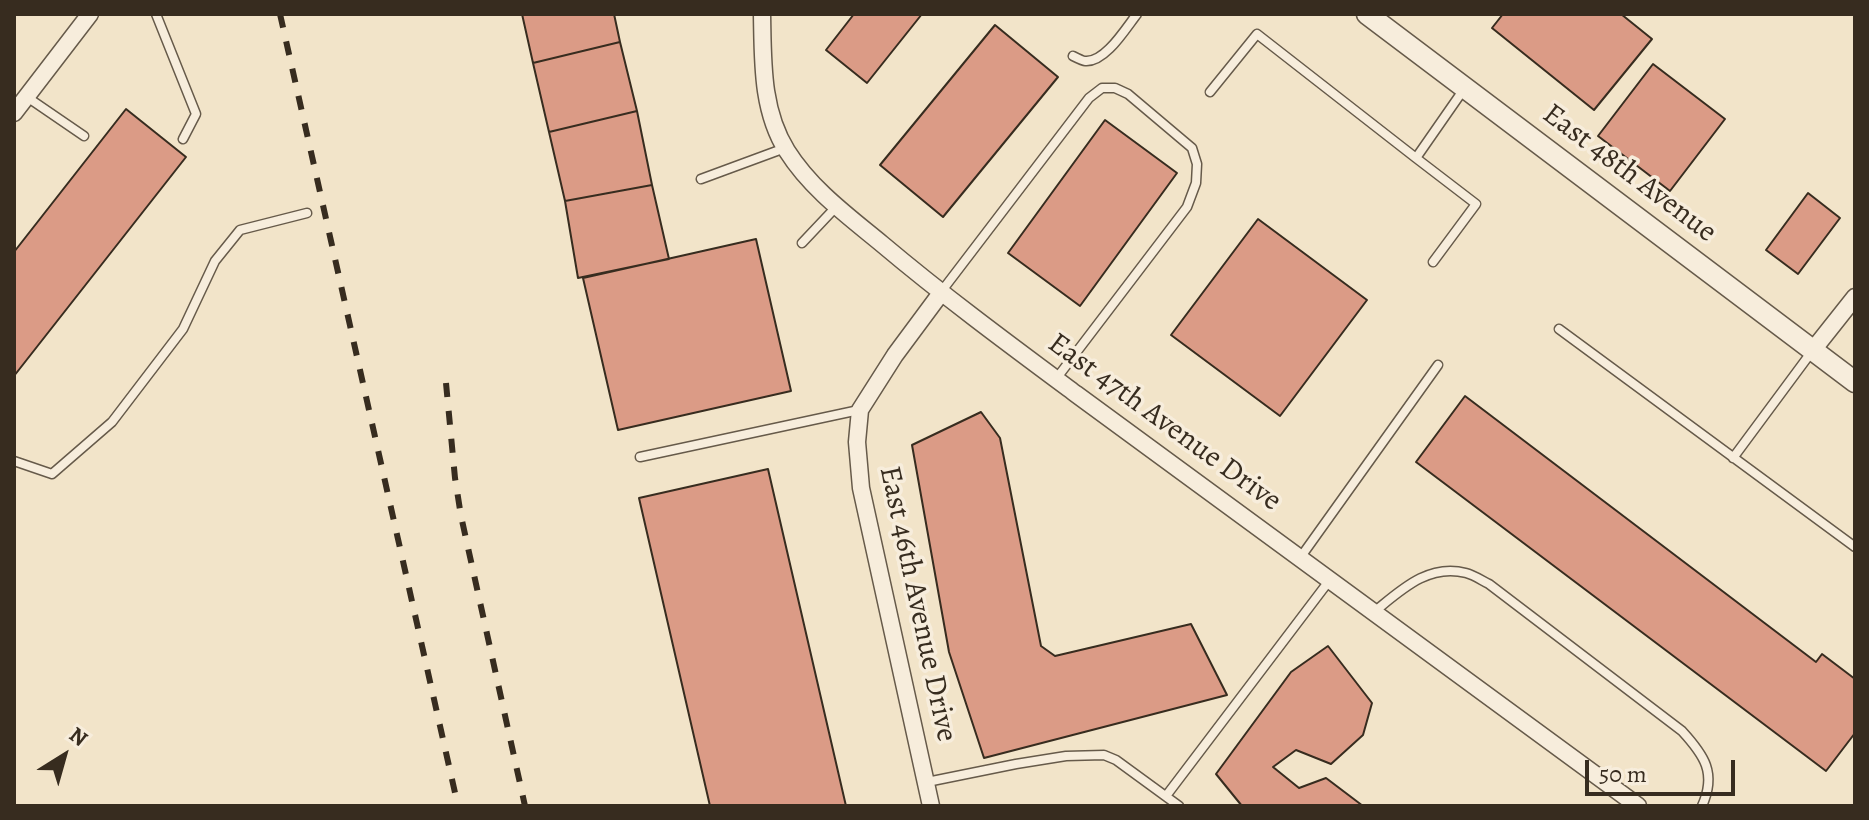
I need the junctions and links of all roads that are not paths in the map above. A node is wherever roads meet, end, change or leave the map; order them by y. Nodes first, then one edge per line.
1 (90, 14) edge
2 (156, 14) edge
3 (762, 14) edge
4 (1137, 14) edge
5 (1367, 14) edge
6 (1073, 56) dead end
7 (1465, 88) junction
8 (1210, 92) dead end
9 (27, 97) junction
10 (14, 113) edge
11 (84, 136) dead end
12 (183, 139) dead end
13 (785, 148) junction
14 (1416, 158) junction
15 (701, 179) dead end
16 (837, 206) junction
17 (307, 213) dead end
18 (802, 243) dead end
19 (1433, 262) dead end
20 (941, 293) junction
21 (1855, 297) edge
22 (1559, 329) dead end
23 (1813, 350) junction
24 (1438, 365) dead end
25 (1056, 379) junction
26 (1855, 382) edge
27 (860, 410) junction
28 (640, 457) dead end
29 (1733, 458) junction
30 (14, 461) edge
31 (1855, 547) edge
32 (1300, 558) junction
33 (1330, 580) junction
34 (1374, 612) junction
35 (926, 782) junction
36 (1166, 796) junction
37 (931, 806) edge
38 (1179, 806) edge
39 (1638, 806) edge
40 (1702, 806) edge

1 - 9 street
2 - 12 lane
3 - 13 street, East 47th Avenue Drive
4 - 6 lane
5 - 7 street, East 48th Avenue
7 - 14 lane
7 - 23 street, East 48th Avenue
8 - 14 lane
9 - 10 street
9 - 11 lane
13 - 15 lane
13 - 16 street, East 47th Avenue Drive
14 - 19 lane
16 - 18 lane
16 - 20 street, East 47th Avenue Drive
17 - 30 lane
20 - 25 street, East 47th Avenue Drive
20 - 25 lane
20 - 27 street, East 46th Avenue Drive
21 - 23 street
22 - 29 lane
23 - 26 street, East 48th Avenue
23 - 29 lane
24 - 32 lane
25 - 32 street, East 47th Avenue Drive
27 - 28 lane
27 - 35 street, East 46th Avenue Drive
29 - 31 lane
32 - 33 street, East 47th Avenue Drive
33 - 34 street, East 47th Avenue Drive
33 - 36 lane
34 - 39 street, East 47th Avenue Drive
34 - 40 lane
35 - 36 lane
35 - 37 street, East 46th Avenue Drive
36 - 38 lane

